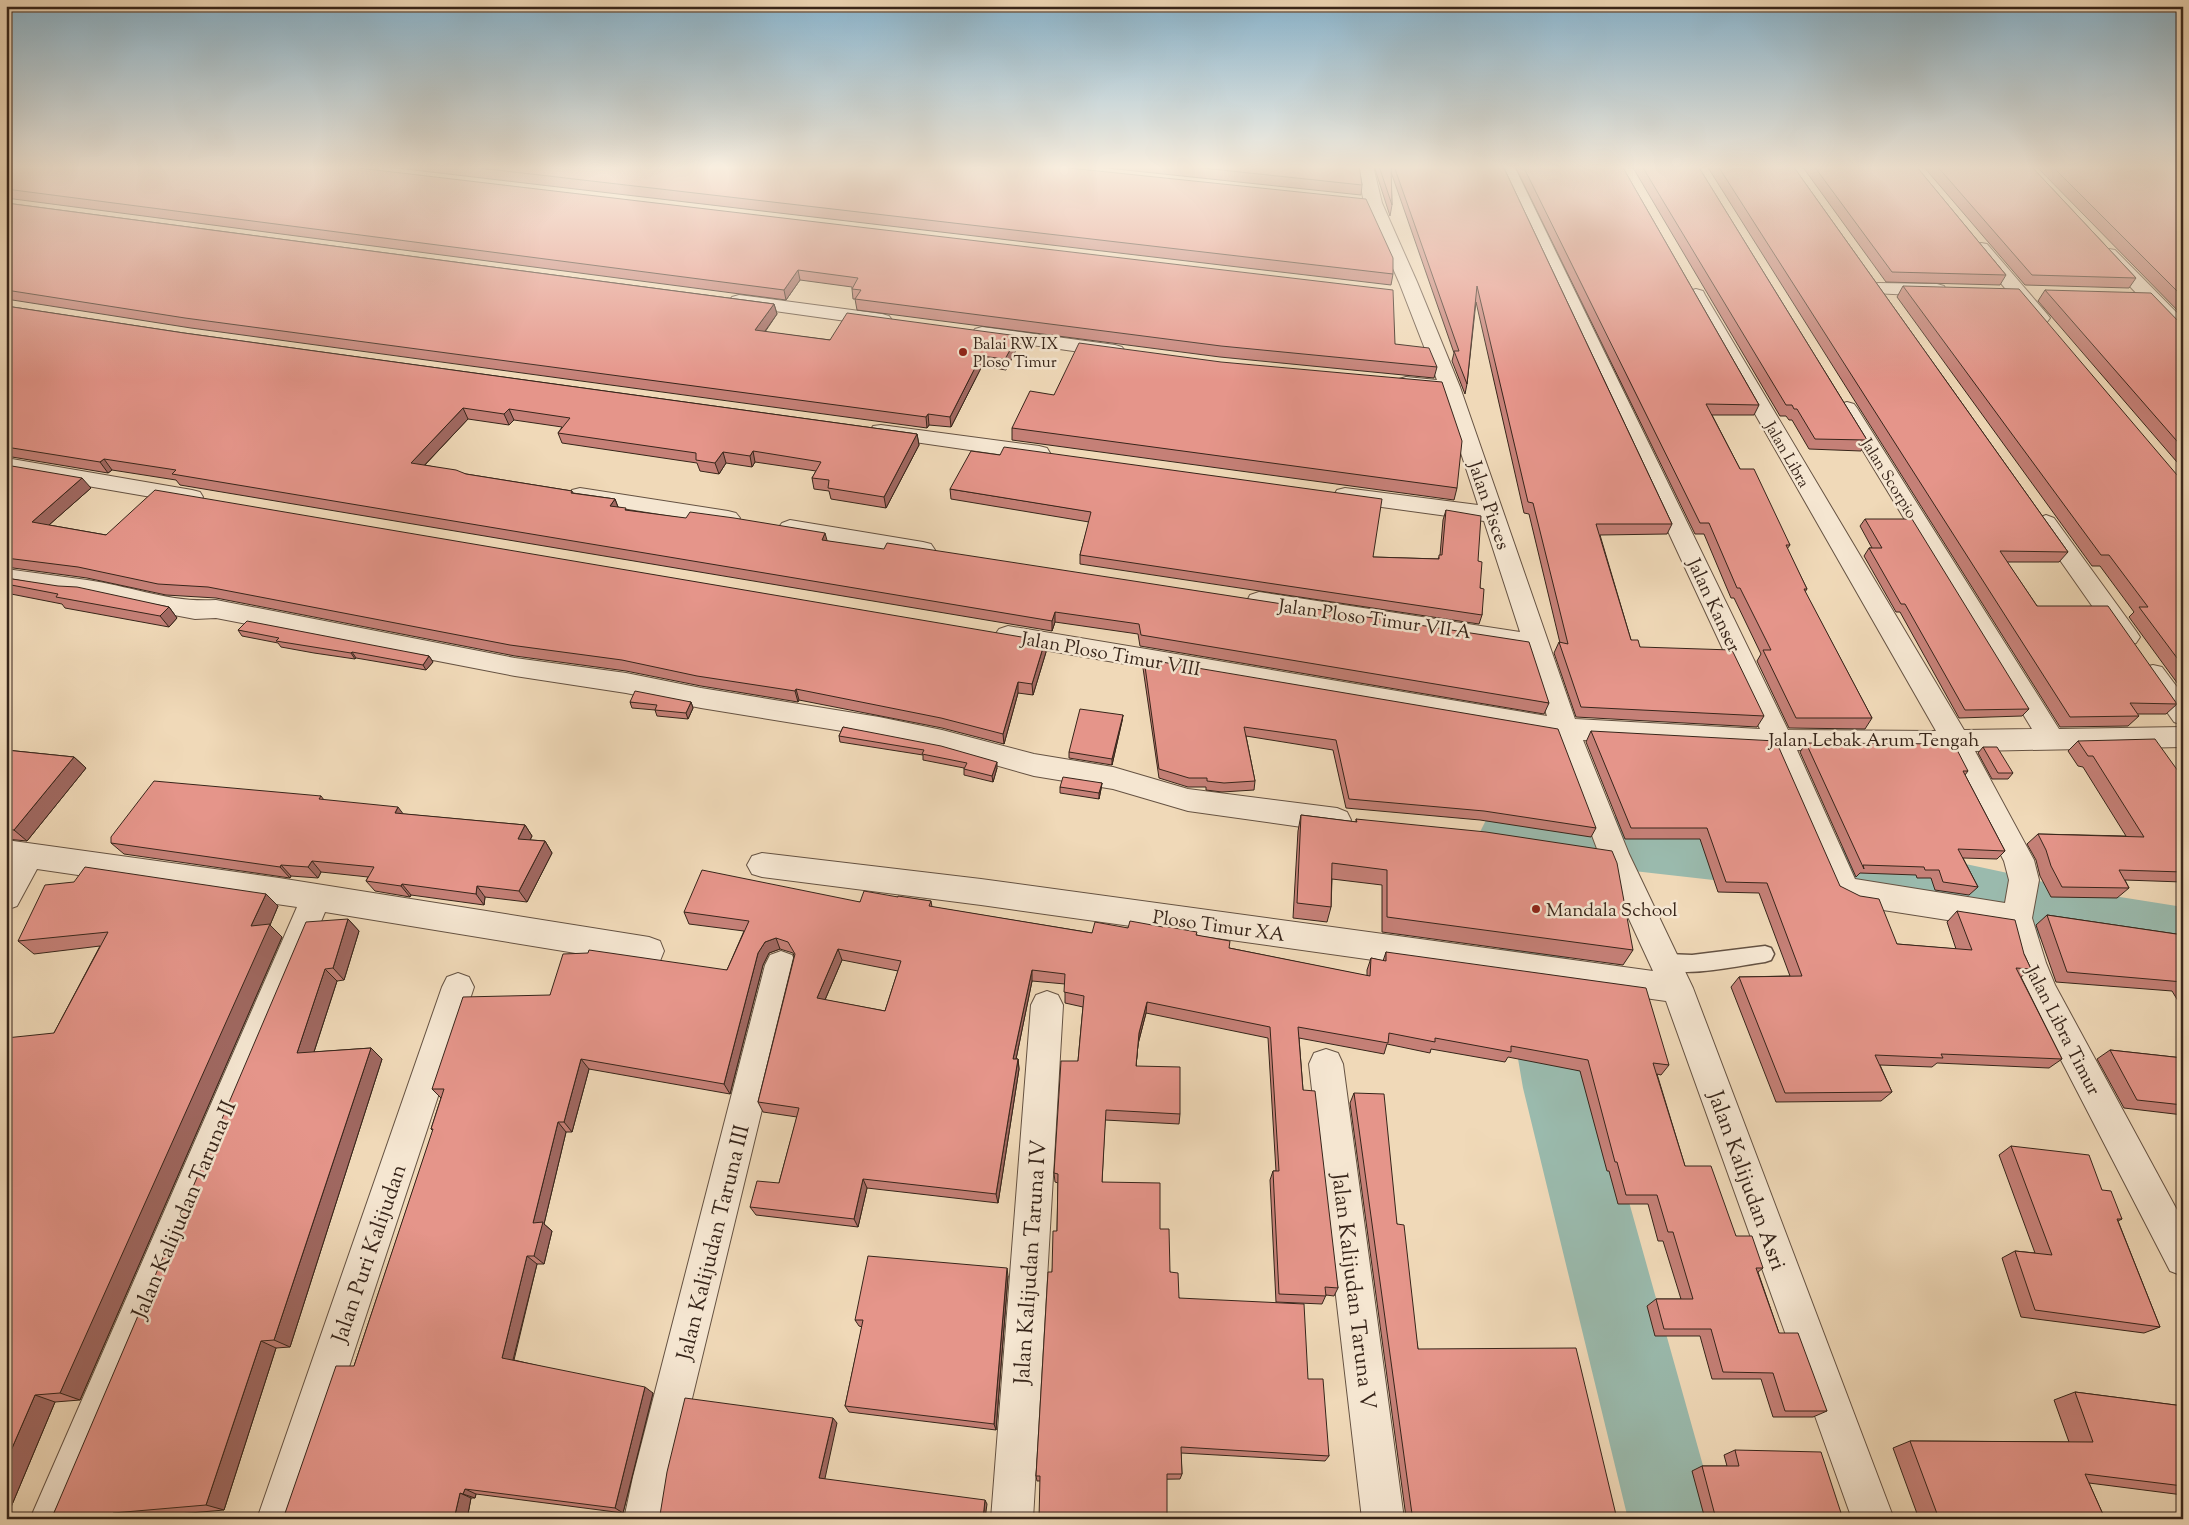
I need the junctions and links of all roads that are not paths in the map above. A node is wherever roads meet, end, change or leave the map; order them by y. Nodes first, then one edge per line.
1 (1379, 237) edge
2 (1540, 237) edge
3 (1972, 237) edge
4 (2094, 238) edge
5 (1685, 276) edge
6 (1953, 291) edge
7 (1990, 292) edge
8 (2018, 292) junction
9 (2046, 293) edge
10 (2121, 295) edge
11 (2149, 296) junction
12 (722, 299) edge
13 (1896, 313) edge
14 (897, 322) edge
15 (2050, 330) edge
16 (964, 331) edge
17 (2183, 331) edge
18 (1136, 354) edge
19 (1392, 382) edge
20 (1450, 388) junction
21 (1838, 393) edge
22 (866, 429) edge
23 (1062, 456) edge
24 (6, 465) edge
25 (558, 492) edge
26 (1327, 492) edge
27 (214, 500) edge
28 (2033, 506) edge
29 (1494, 515) junction
30 (949, 554) edge
31 (6, 577) edge
32 (1241, 598) edge
33 (988, 632) edge
34 (1537, 644) junction
35 (2183, 715) edge
36 (1565, 729) junction
37 (2183, 737) edge
38 (2051, 738) junction
39 (1779, 740) junction
40 (1956, 740) junction
41 (1364, 823) edge
42 (1604, 845) joint
43 (18, 854) edge
44 (762, 865) dead end
45 (6, 896) edge
46 (316, 898) junction
47 (2019, 906) junction
48 (650, 951) dead end
49 (1765, 954) dead end
50 (781, 965) dead end
51 (1671, 975) junction
52 (458, 988) dead end
53 (1047, 1005) dead end
54 (1326, 1064) dead end
55 (2183, 1258) edge
56 (51, 1519) edge
57 (278, 1519) edge
58 (645, 1519) edge
59 (1012, 1519) edge
60 (1383, 1519) edge
61 (1873, 1519) edge

1 - 20 street, Jalan Pisces
2 - 39 street, Jalan Kanser
3 - 8 street
4 - 11 street
5 - 40 street, Jalan Libra
6 - 13 street
7 - 8 street
8 - 9 street
8 - 15 street
10 - 11 street
11 - 17 street
12 - 14 street
16 - 18 street
19 - 20 street
20 - 29 street, Jalan Pisces
21 - 38 street, Jalan Scorpio
22 - 23 street
24 - 27 street
25 - 30 street
26 - 29 street
28 - 35 street
29 - 34 street, Jalan Pisces
31 - 41 street
32 - 34 street, Jalan Ploso Timur VII A
33 - 36 street, Jalan Ploso Timur VIII
34 - 36 street, Jalan Pisces
36 - 39 street, Jalan Lebak Arum Tengah
36 - 42 street, Jalan Pisces
37 - 38 street, Jalan Lebak Arum Tengah
38 - 40 street, Jalan Lebak Arum Tengah
39 - 40 street, Jalan Lebak Arum Tengah
39 - 47 street, Jalan Kanser
40 - 47 street, Jalan Libra Timur
42 - 51 street, Jalan Kalijudan Asri
43 - 45 street
43 - 46 street
44 - 51 street, Ploso Timur XA
46 - 48 street
46 - 56 street, Jalan Kalijudan Taruna II
47 - 55 street, Jalan Libra Timur
49 - 51 lane
50 - 58 street, Jalan Kalijudan Taruna III
51 - 61 street, Jalan Kalijudan Asri
52 - 57 street, Jalan Puri Kalijudan
53 - 59 street, Jalan Kalijudan Taruna IV
54 - 60 street, Jalan Kalijudan Taruna V

